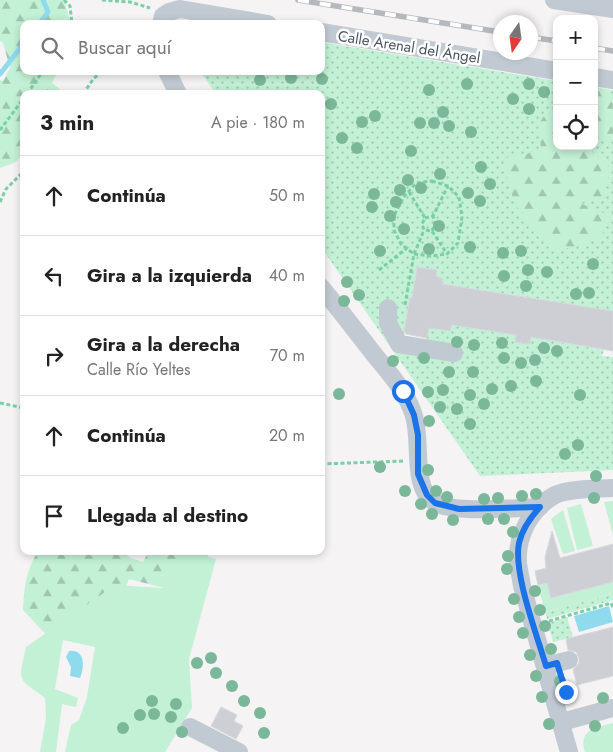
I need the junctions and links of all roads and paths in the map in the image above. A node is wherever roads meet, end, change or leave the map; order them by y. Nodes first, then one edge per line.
1 (64, 0) edge
2 (102, 0) edge
3 (554, 0) edge
4 (613, 9) edge
5 (72, 20) edge
6 (162, 20) edge
7 (245, 20) edge
8 (325, 33) edge
9 (553, 70) edge
10 (41, 75) edge
11 (98, 75) edge
12 (168, 75) edge
13 (598, 78) edge
14 (613, 80) edge
15 (30, 90) edge
16 (86, 90) edge
17 (176, 90) edge
18 (20, 103) edge
19 (0, 130) edge
20 (20, 175) edge
21 (448, 186) junction
22 (409, 192) junction
23 (0, 202) edge
24 (433, 216) junction
25 (425, 218) junction
26 (424, 230) junction
27 (432, 231) junction
28 (407, 248) junction
29 (414, 254) junction
30 (447, 254) junction
31 (379, 270) dead end
32 (325, 293) edge
33 (388, 308) joint
34 (454, 354) dead end
35 (0, 404) edge
36 (20, 407) edge
37 (404, 461) dead end
38 (325, 464) edge
39 (613, 488) edge
40 (540, 507) junction
41 (613, 607) edge
42 (548, 630) dead end
43 (569, 660) dead end
44 (546, 666) junction
45 (613, 708) edge
46 (562, 722) junction
47 (190, 727) dead end
48 (239, 752) edge
49 (570, 752) edge

1 - 5 path
2 - 6 path
3 - 4 street
6 - 7 street
8 - 9 street, Calle Arenal del Ángel
10 - 15 path
11 - 16 path
12 - 17 street
13 - 14 street
18 - 19 path
20 - 23 path
21 - 22 path
21 - 24 path
21 - 30 path
22 - 25 path
22 - 28 path
24 - 25 path
24 - 27 path
25 - 26 path
26 - 27 path
26 - 29 path
27 - 30 path
28 - 29 path
28 - 31 path
29 - 30 path
29 - 33 path
32 - 40 street
33 - 34 street
35 - 36 path
37 - 38 path
39 - 40 street
40 - 44 street
41 - 42 path
43 - 44 street
44 - 46 street
45 - 46 street
46 - 49 street
47 - 48 street

